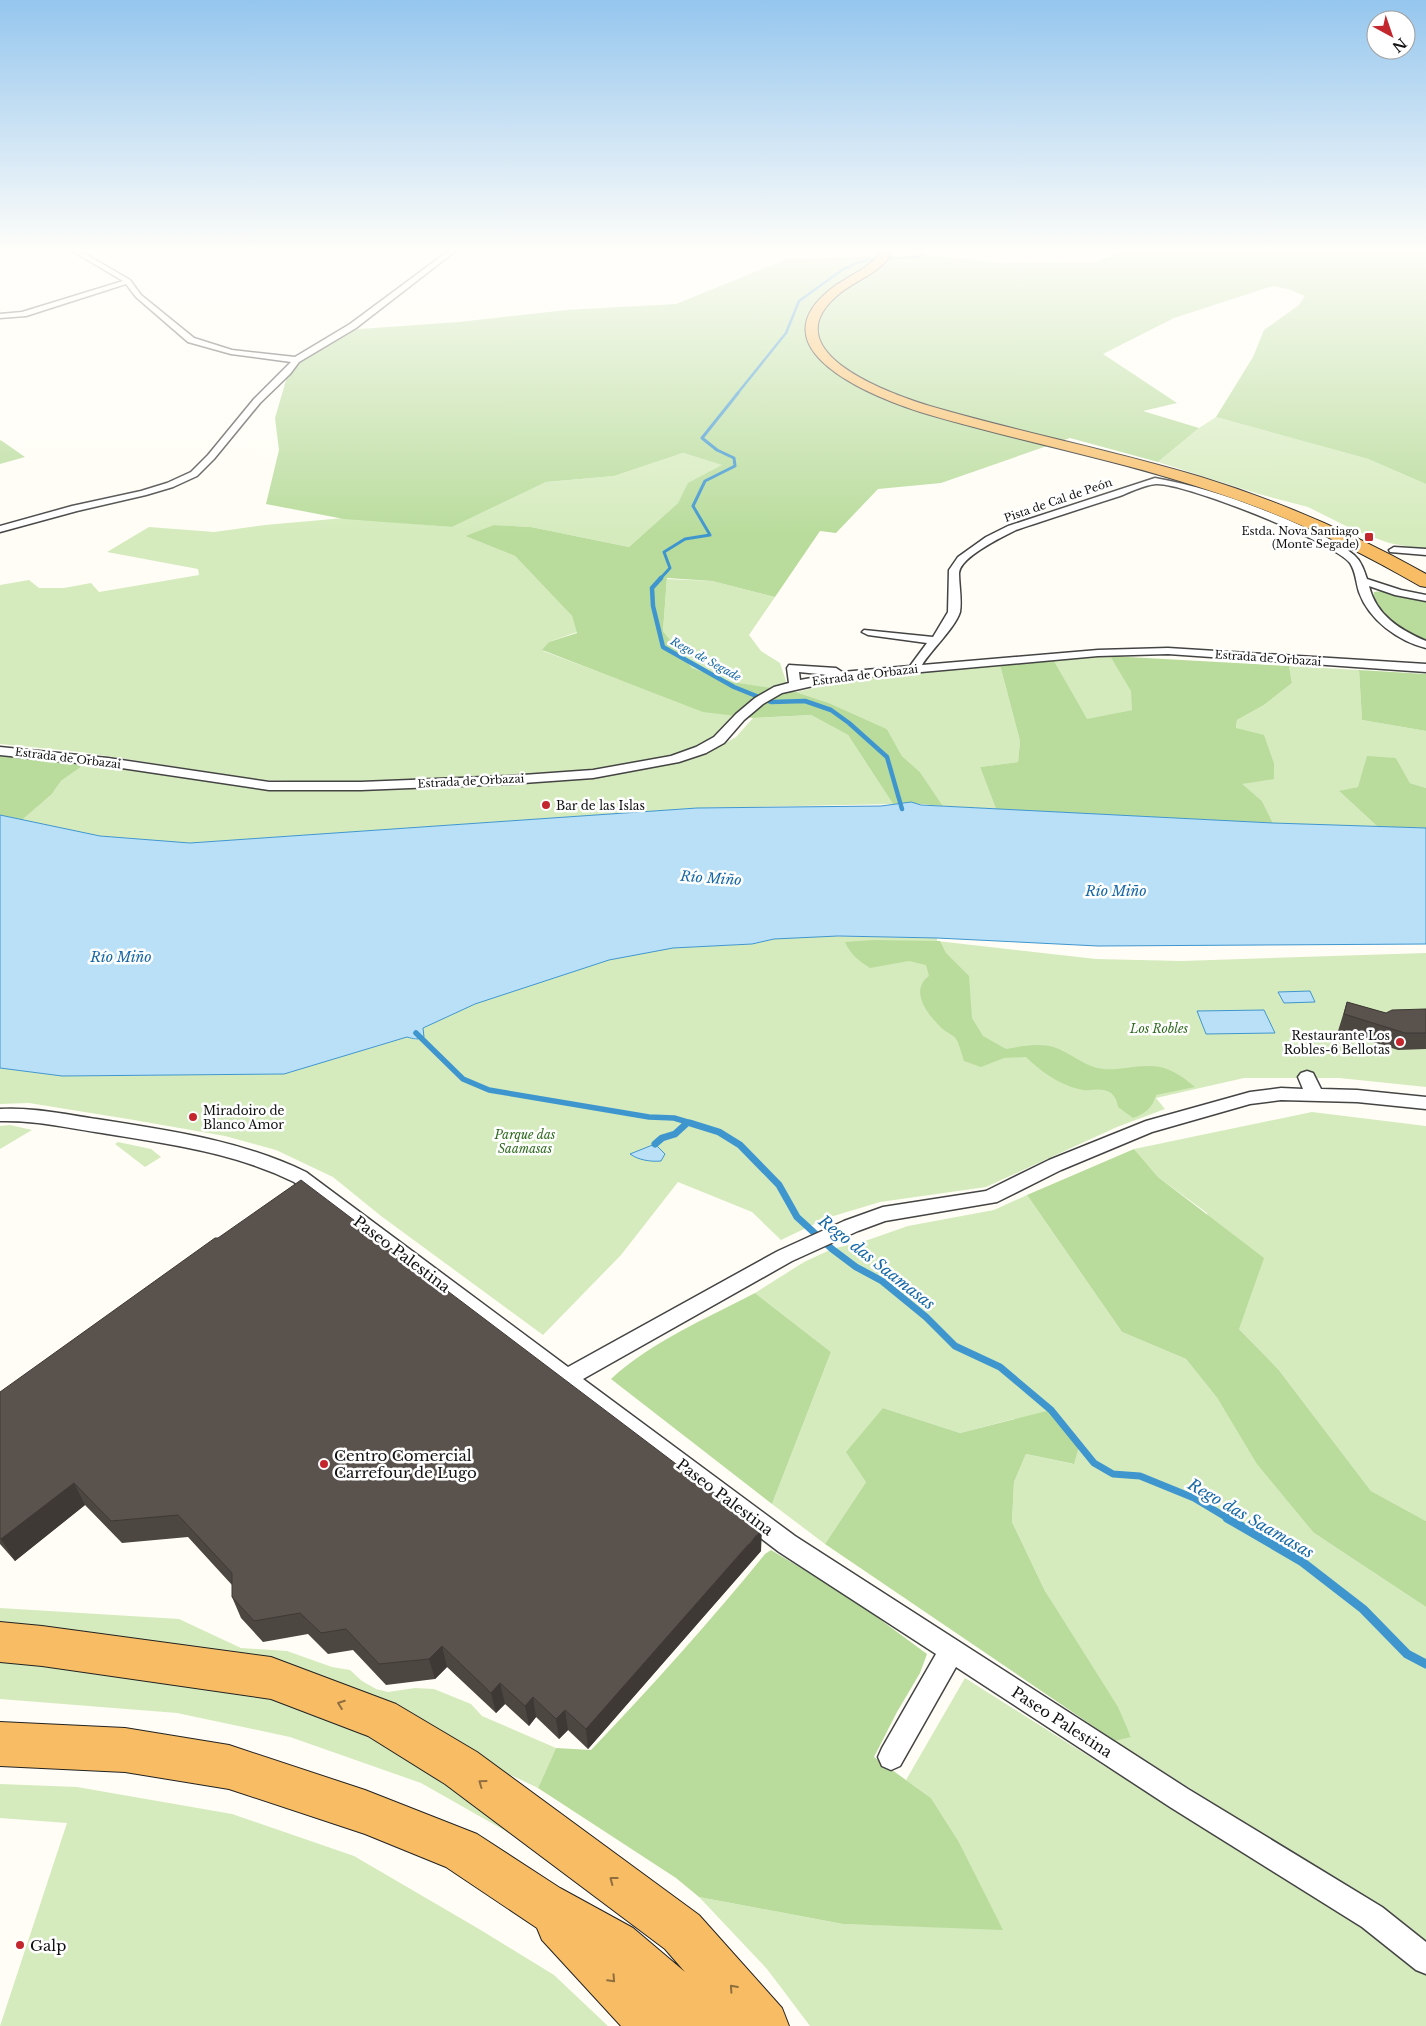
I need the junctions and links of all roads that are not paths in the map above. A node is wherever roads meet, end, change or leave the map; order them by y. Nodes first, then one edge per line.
1 (203, 344) edge
2 (324, 344) edge
3 (814, 344) edge
4 (296, 360) junction
5 (1206, 489) junction
6 (1257, 501) junction
7 (0, 529) edge
8 (1327, 536) junction
9 (1394, 550) junction
10 (1426, 552) edge
11 (1407, 571) junction
12 (1362, 581) junction
13 (1426, 582) edge
14 (1426, 598) edge
15 (868, 632) dead end
16 (936, 642) junction
17 (1426, 645) edge
18 (914, 668) junction
19 (1426, 668) edge
20 (844, 675) junction
21 (795, 685) junction
22 (0, 751) edge
23 (1307, 1077) dead end
24 (1314, 1094) junction
25 (1426, 1103) edge
26 (0, 1115) edge
27 (785, 1256) joint
28 (566, 1378) junction
29 (0, 1642) edge
30 (952, 1650) junction
31 (0, 1744) edge
32 (891, 1757) dead end
33 (543, 1905) junction
34 (1426, 1960) edge
35 (654, 2026) edge
36 (711, 2026) edge
37 (764, 2026) edge

1 - 4 street
2 - 4 street
3 - 5 highway
4 - 7 street
5 - 6 highway
5 - 8 street, Pista de Cal de Peón
5 - 16 street, Pista de Cal de Peón
6 - 8 highway
6 - 9 highway
8 - 11 highway
8 - 12 street, Pista de Cal de Peón
9 - 10 street
9 - 11 highway
11 - 13 highway
12 - 14 street
12 - 17 street, Pista de Cal de Peón
15 - 16 street
16 - 18 street, Pista de Cal de Peón
18 - 19 street, Estrada de Orbazai
18 - 20 street, Estrada de Orbazai
20 - 21 street, Estrada de Orbazai
20 - 21 street
21 - 22 street, Estrada de Orbazai
23 - 24 street
24 - 25 street
24 - 27 street
26 - 28 street, Paseo Palestina
27 - 28 street
28 - 30 street, Paseo Palestina
37 -> 29 highway
30 - 32 street
30 - 34 street, Paseo Palestina
31 - 33 highway
33 -> 35 highway
33 - 36 highway

